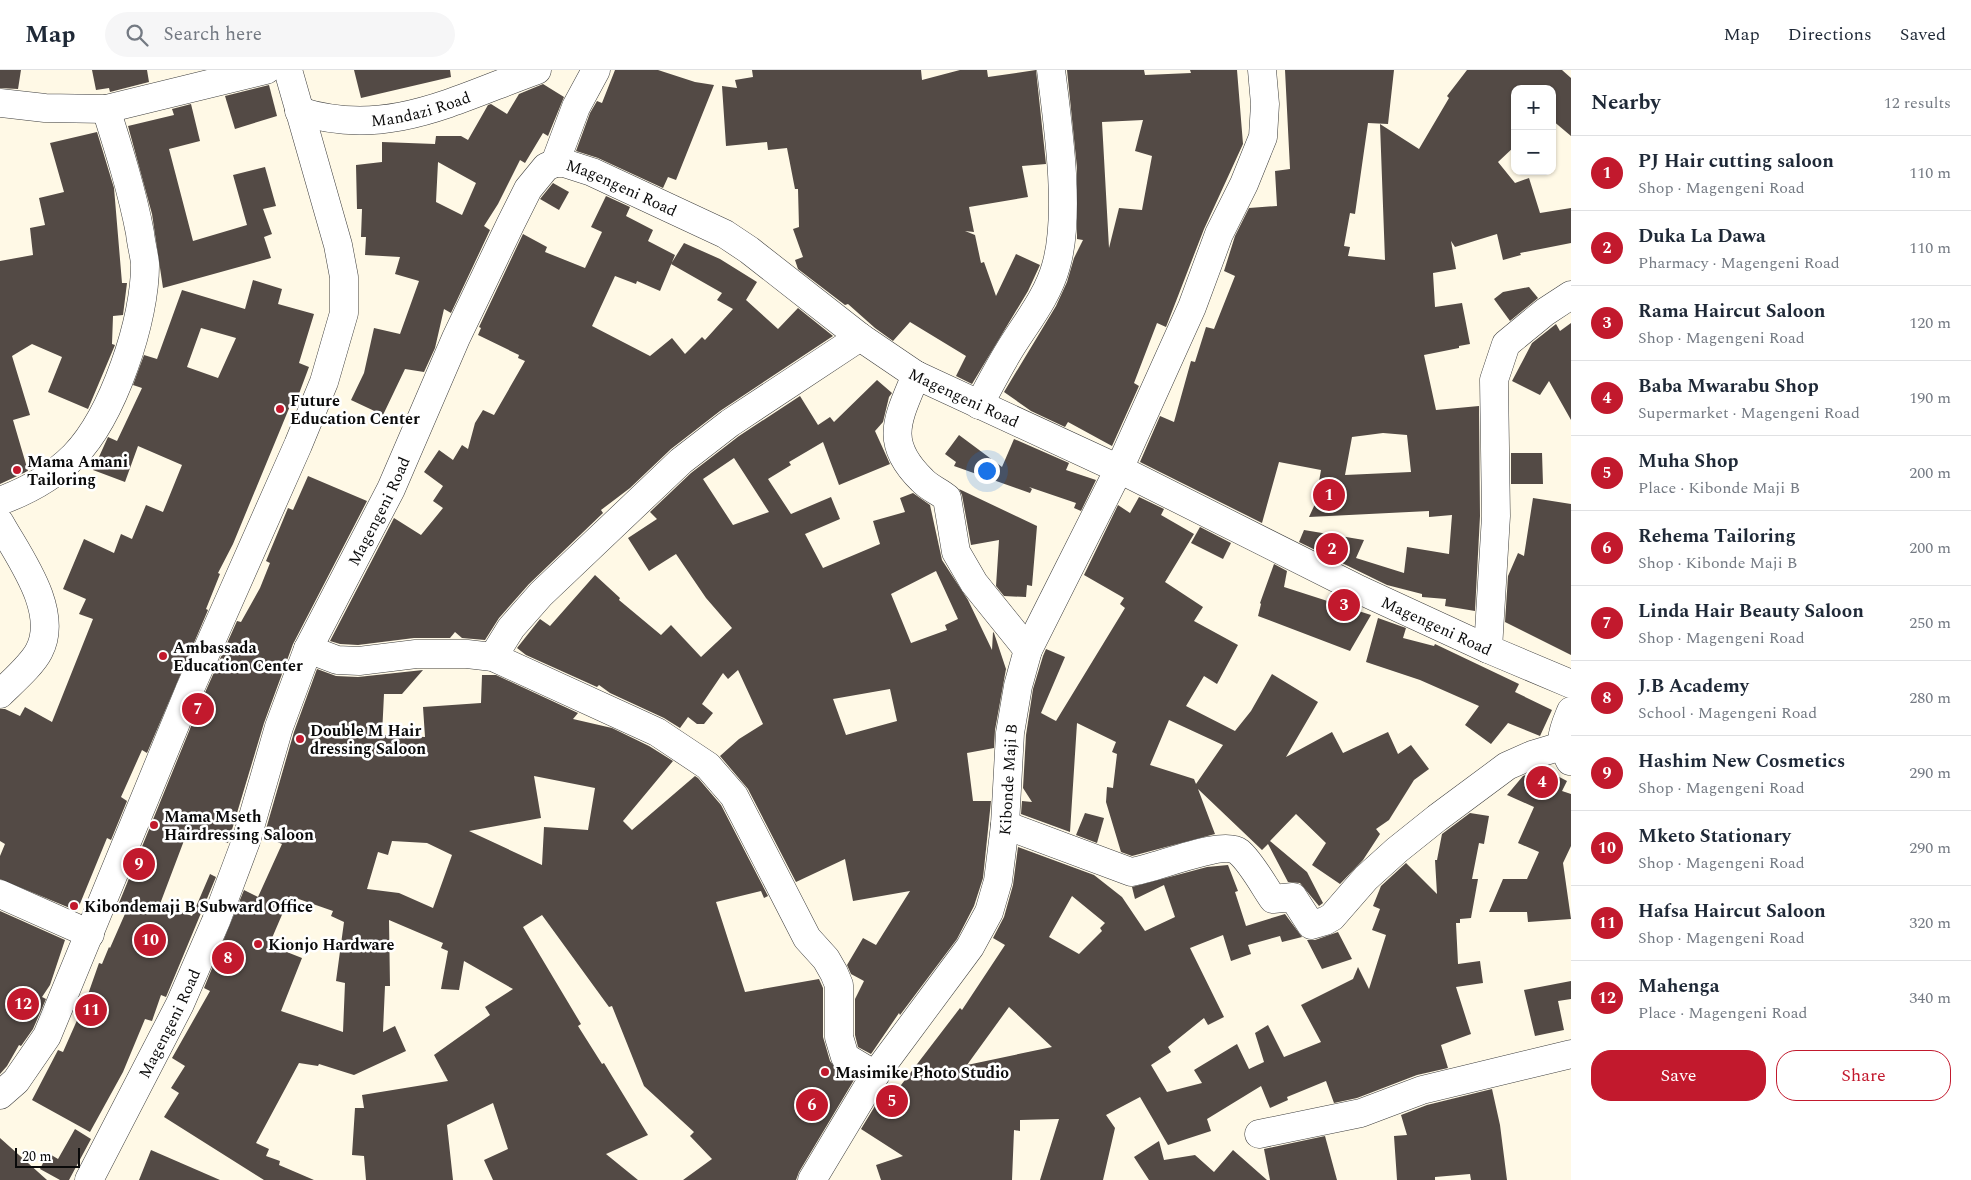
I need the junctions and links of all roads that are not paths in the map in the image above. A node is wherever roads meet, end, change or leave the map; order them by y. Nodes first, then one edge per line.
1 (266, 70) edge
2 (288, 70) edge
3 (537, 70) edge
4 (596, 70) edge
5 (1052, 70) edge
6 (1262, 70) edge
7 (0, 103) edge
8 (106, 109) junction
9 (299, 111) junction
10 (555, 163) junction
11 (1571, 295) edge
12 (860, 337) junction
13 (916, 375) junction
14 (979, 405) junction
15 (1119, 469) junction
16 (0, 502) edge
17 (0, 523) edge
18 (308, 649) junction
19 (1488, 649) junction
20 (1028, 650) junction
21 (493, 656) junction
22 (1571, 684) edge
23 (0, 694) edge
24 (1571, 711) edge
25 (1566, 754) edge
26 (1005, 825) junction
27 (0, 894) edge
28 (90, 934) junction
29 (1571, 1054) edge
30 (875, 1075) junction
31 (0, 1095) edge
32 (1259, 1134) dead end
33 (89, 1180) edge
34 (812, 1180) edge

1 - 8 street
2 - 9 street
3 - 9 street, Mandazi Road
4 - 10 street
5 - 14 street
6 - 15 street, Kibonde Maji B
7 - 8 street
8 - 16 street
9 - 28 street
10 - 12 street, Magengeni Road
10 - 18 street, Magengeni Road
11 - 19 street
12 - 13 street, Magengeni Road
12 - 21 street
13 - 14 street, Magengeni Road
13 - 20 street
14 - 15 street, Magengeni Road
15 - 19 street, Magengeni Road
15 - 20 street, Kibonde Maji B
17 - 23 street
18 - 21 street
18 - 33 street, Magengeni Road
19 - 22 street, Magengeni Road
20 - 26 street, Kibonde Maji B
21 - 30 street
24 - 25 street
25 - 26 street
26 - 30 street, Kibonde Maji B
27 - 28 street
28 - 31 street
29 - 32 street
30 - 34 street, Kibonde Maji B

